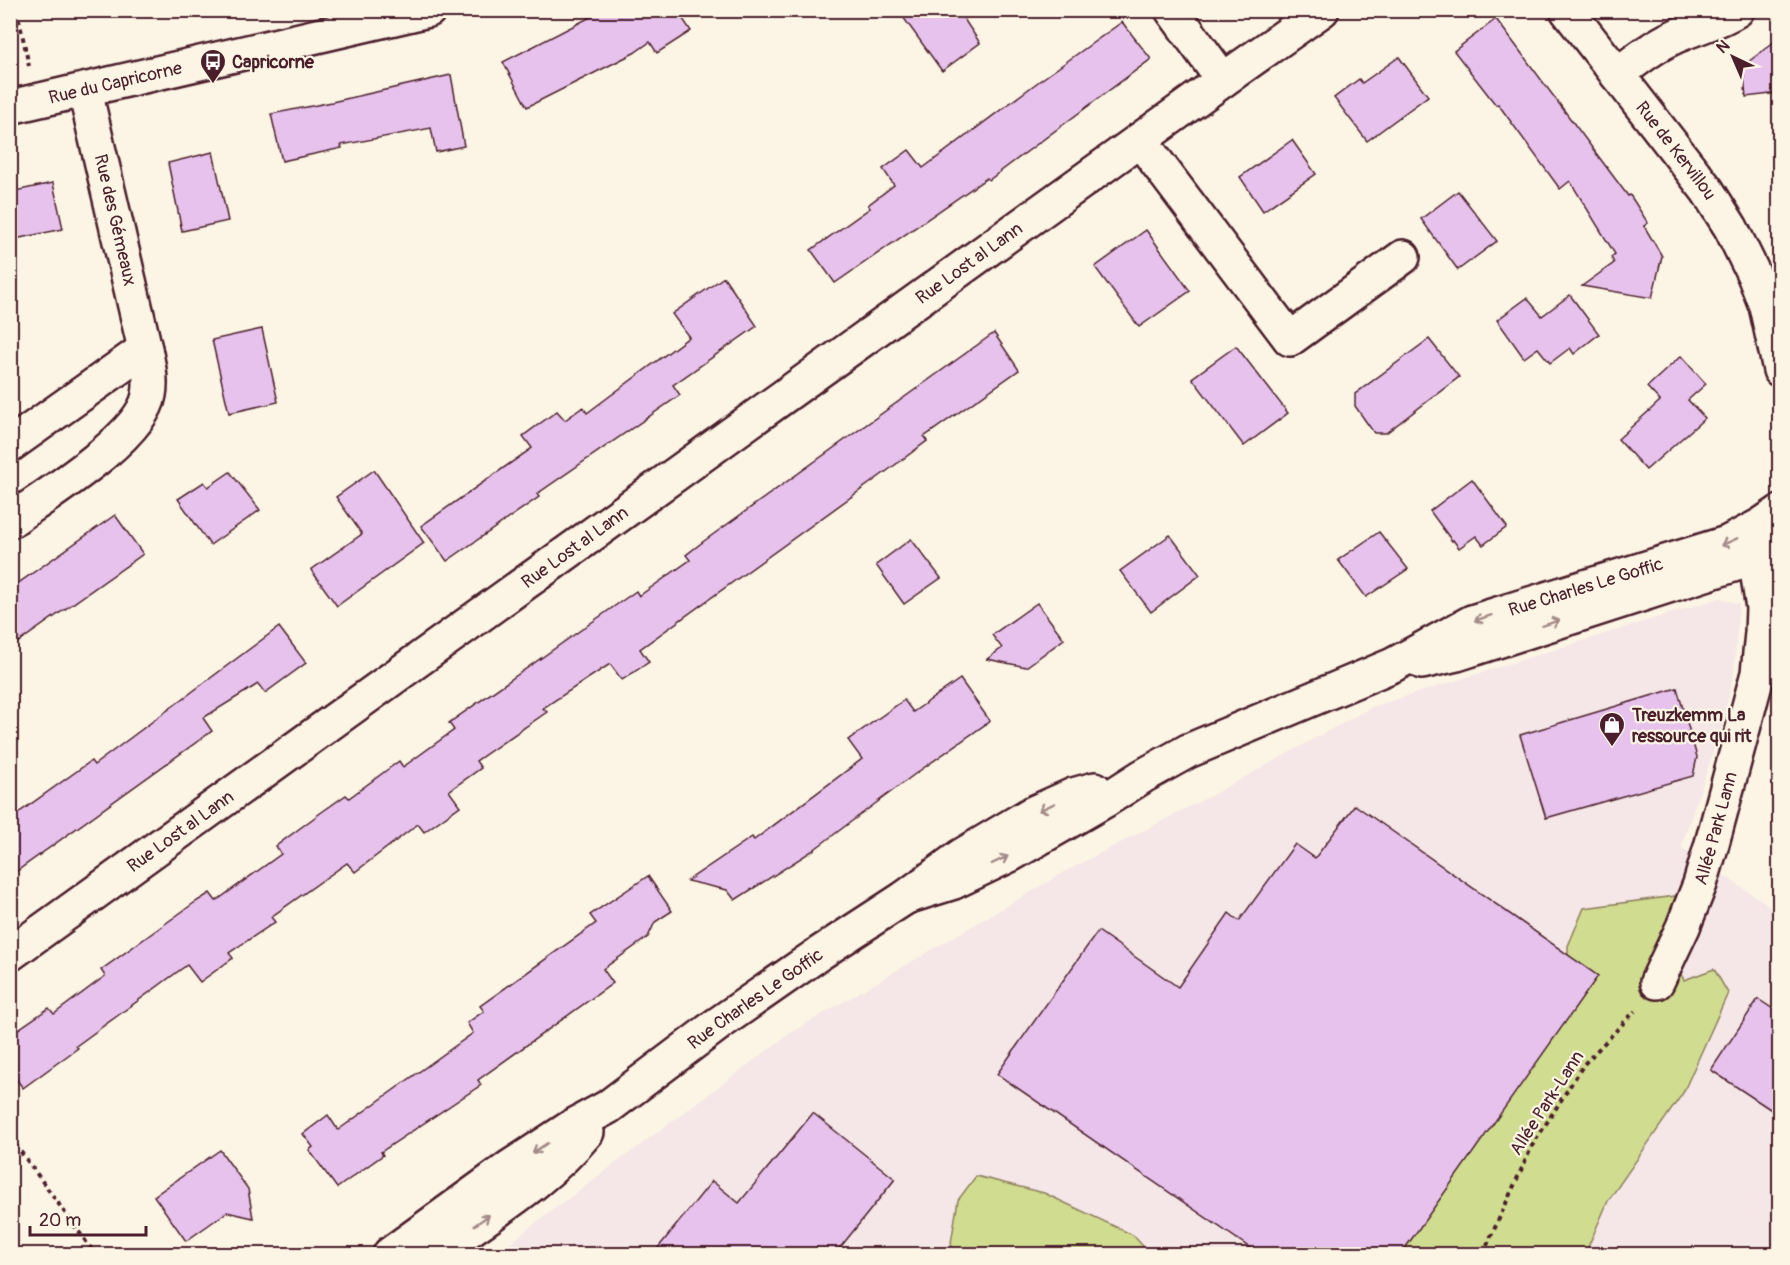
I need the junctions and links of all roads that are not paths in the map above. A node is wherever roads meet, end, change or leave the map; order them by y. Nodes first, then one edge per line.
1 (429, 10) edge
2 (1172, 10) edge
3 (1322, 10) edge
4 (1567, 10) edge
5 (1737, 10) edge
6 (1617, 75) junction
7 (1223, 80) junction
8 (85, 90) junction
9 (24, 104) edge
10 (1140, 140) junction
11 (1403, 257) dead end
12 (1772, 317) edge
13 (145, 349) junction
14 (1779, 370) edge
15 (10, 445) edge
16 (1779, 512) edge
17 (10, 521) edge
18 (1767, 553) edge
19 (1771, 639) edge
20 (1393, 665) junction
21 (10, 954) edge
22 (1657, 982) road end
23 (608, 1107) junction
24 (390, 1254) edge
25 (435, 1254) edge

1 - 8 street, Rue du Capricorne
2 - 7 street
3 - 7 street, Rue Lost al Lann
4 - 6 street, Rue de Kervillou
5 - 6 street
6 - 12 street, Rue de Kervillou
7 - 10 street, Rue Lost al Lann
8 - 9 street, Rue du Capricorne
8 - 13 street, Rue des Gémeaux
10 - 11 street
10 - 21 street, Rue Lost al Lann
12 - 14 street, Rue de Kervillou
13 - 15 street
13 - 17 street, Rue des Gémeaux
16 -> 20 street, Rue Charles Le Goffic
18 - 19 street, Allée Park Lann
20 -> 18 street, Rue Charles Le Goffic
19 - 22 street, Allée Park Lann
20 - 23 street, Rue Charles Le Goffic
23 -> 24 street, Rue Charles Le Goffic
25 -> 23 street, Rue Charles Le Goffic

